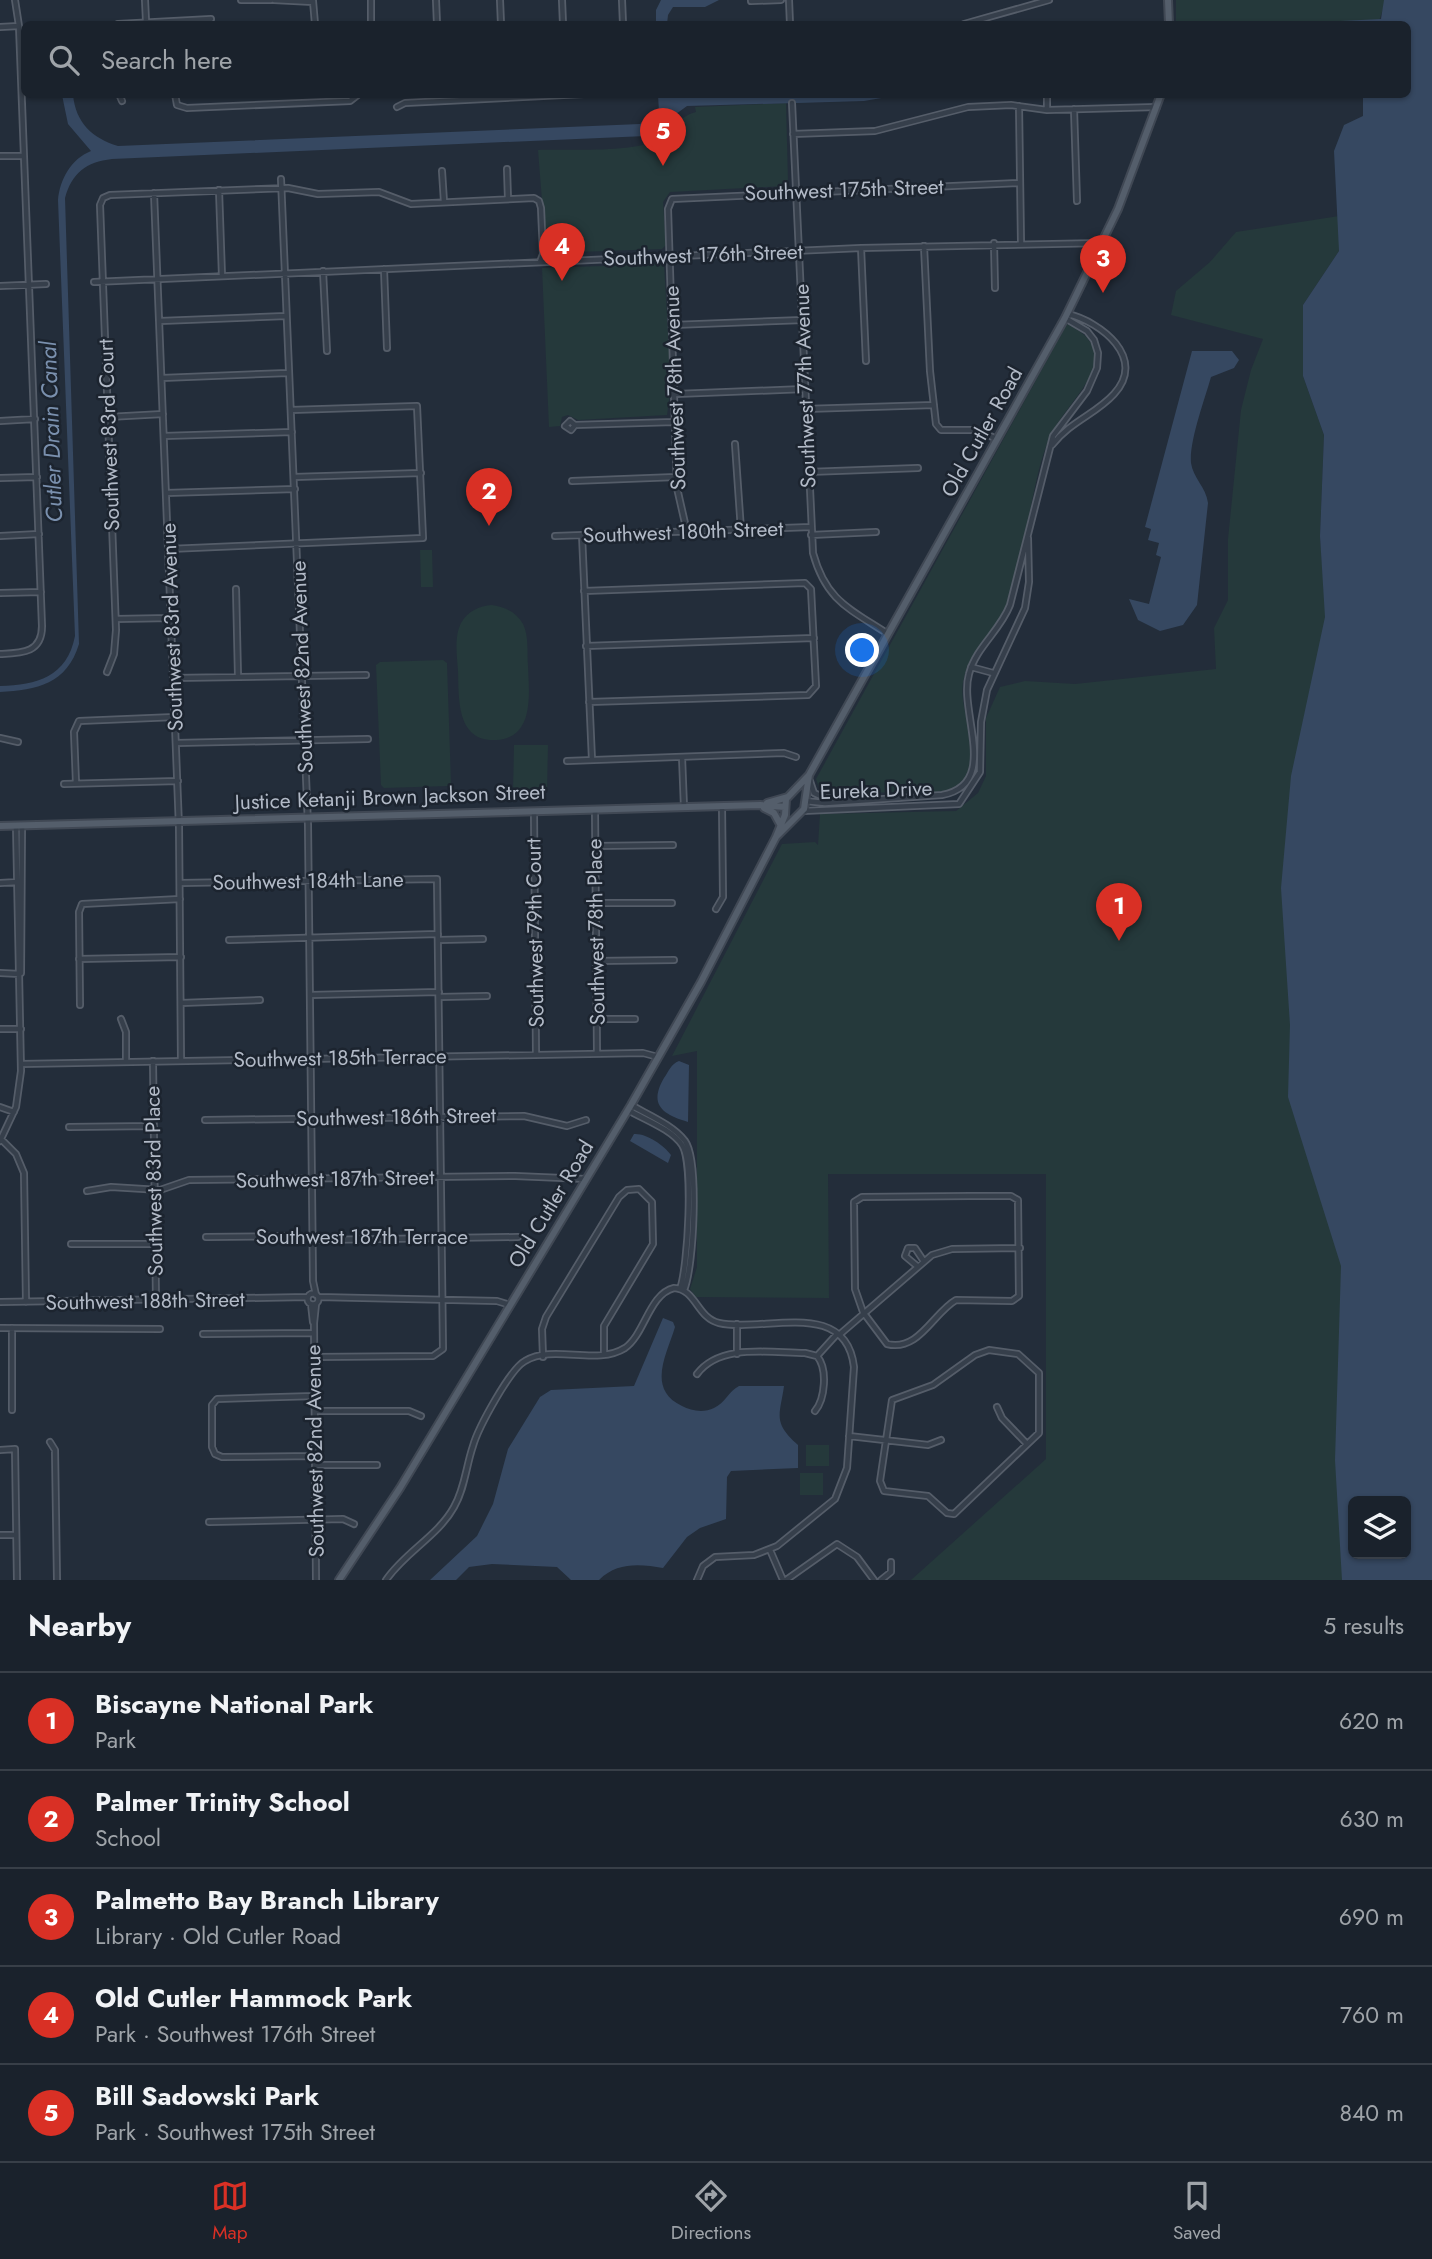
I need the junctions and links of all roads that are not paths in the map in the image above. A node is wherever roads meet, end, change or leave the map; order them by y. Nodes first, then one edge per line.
1 (15, 0) edge
2 (145, 0) edge
3 (241, 0) edge
4 (272, 0) edge
5 (371, 0) edge
6 (436, 0) edge
7 (500, 0) edge
8 (562, 0) edge
9 (622, 0) edge
10 (781, 0) edge
11 (789, 0) edge
12 (1049, 0) edge
13 (1168, 0) edge
14 (313, 1) edge
15 (751, 1) edge
16 (211, 19) dead end
17 (146, 21) joint
18 (315, 21) edge
19 (371, 21) edge
20 (437, 21) edge
21 (501, 21) edge
22 (563, 21) edge
23 (623, 21) edge
24 (790, 21) edge
25 (975, 21) edge
26 (1169, 21) edge
27 (19, 26) junction
28 (0, 27) edge
29 (21, 78) edge
30 (22, 98) edge
31 (121, 98) edge
32 (176, 98) edge
33 (354, 98) edge
34 (506, 98) edge
35 (1047, 98) edge
36 (1160, 98) edge
37 (122, 101) dead end
38 (792, 103) dead end
39 (1019, 106) junction
40 (397, 107) dead end
41 (1158, 107) junction
42 (1074, 109) junction
43 (1047, 110) junction
44 (793, 134) junction
45 (0, 156) edge
46 (24, 156) junction
47 (507, 169) dead end
48 (442, 171) dead end
49 (281, 179) dead end
50 (1019, 183) junction
51 (281, 188) junction
52 (219, 190) junction
53 (796, 191) junction
54 (154, 193) junction
55 (508, 199) junction
56 (670, 201) joint
57 (1077, 201) dead end
58 (443, 202) junction
59 (994, 243) junction
60 (1021, 243) junction
61 (1102, 243) junction
62 (924, 246) junction
63 (861, 248) junction
64 (799, 251) junction
65 (670, 256) junction
66 (540, 262) junction
67 (384, 269) junction
68 (323, 271) junction
69 (284, 274) junction
70 (222, 276) junction
71 (158, 279) junction
72 (103, 281) junction
73 (94, 282) dead end
74 (46, 284) dead end
75 (30, 285) junction
76 (0, 286) edge
77 (995, 288) dead end
78 (286, 316) junction
79 (1066, 316) junction
80 (803, 320) junction
81 (160, 321) junction
82 (1090, 324) junction
83 (673, 326) junction
84 (1100, 329) junction
85 (1087, 331) junction
86 (1094, 340) junction
87 (387, 348) dead end
88 (327, 351) dead end
89 (866, 361) dead end
90 (288, 373) junction
91 (162, 378) junction
92 (804, 389) junction
93 (676, 394) junction
94 (934, 405) junction
95 (805, 409) junction
96 (291, 410) junction
97 (163, 414) junction
98 (108, 417) junction
99 (35, 419) junction
100 (0, 421) edge
101 (1064, 421) junction
102 (674, 422) junction
103 (575, 425) dead end
104 (1070, 425) junction
105 (292, 432) junction
106 (164, 436) junction
107 (997, 439) junction
108 (735, 444) dead end
109 (1051, 445) junction
110 (918, 468) dead end
111 (808, 472) junction
112 (421, 473) junction
113 (37, 477) junction
114 (295, 477) junction
115 (676, 477) junction
116 (0, 478) edge
117 (572, 481) dead end
118 (295, 489) junction
119 (166, 493) junction
120 (811, 527) junction
121 (741, 530) junction
122 (687, 532) junction
123 (876, 532) dead end
124 (39, 534) junction
125 (582, 535) junction
126 (811, 535) junction
127 (0, 536) edge
128 (555, 536) dead end
129 (1027, 537) junction
130 (297, 545) junction
131 (169, 549) junction
132 (1021, 561) junction
133 (1029, 562) junction
134 (236, 589) dead end
135 (584, 591) junction
136 (41, 592) junction
137 (0, 593) edge
138 (171, 618) junction
139 (116, 619) junction
140 (888, 635) junction
141 (814, 638) junction
142 (586, 646) junction
143 (0, 654) edge
144 (971, 667) junction
145 (107, 672) dead end
146 (993, 673) junction
147 (366, 675) dead end
148 (302, 676) junction
149 (238, 677) junction
150 (174, 678) junction
151 (589, 702) junction
152 (175, 717) junction
153 (969, 718) junction
154 (981, 718) junction
155 (972, 736) junction
156 (980, 736) junction
157 (0, 738) edge
158 (368, 739) dead end
159 (305, 740) junction
160 (18, 742) dead end
161 (176, 743) junction
162 (682, 757) junction
163 (796, 757) dead end
164 (592, 760) junction
165 (567, 761) dead end
166 (973, 771) junction
167 (979, 774) junction
168 (809, 777) junction
169 (178, 781) junction
170 (76, 783) junction
171 (64, 784) dead end
172 (957, 790) junction
173 (789, 796) junction
174 (963, 797) junction
175 (869, 798) junction
176 (805, 800) junction
177 (760, 805) junction
178 (722, 806) junction
179 (684, 807) junction
180 (785, 808) junction
181 (595, 809) junction
182 (534, 811) junction
183 (800, 813) junction
184 (308, 817) junction
185 (179, 821) junction
186 (0, 825) edge
187 (19, 825) junction
188 (780, 825) junction
189 (776, 837) junction
190 (673, 845) dead end
191 (595, 846) junction
192 (309, 880) junction
193 (20, 882) junction
194 (0, 883) edge
195 (180, 883) junction
196 (180, 899) junction
197 (672, 903) dead end
198 (595, 904) junction
199 (716, 909) dead end
200 (438, 937) junction
201 (309, 938) junction
202 (482, 939) dead end
203 (229, 940) dead end
204 (181, 957) junction
205 (79, 959) junction
206 (674, 960) dead end
207 (596, 961) junction
208 (0, 973) edge
209 (21, 974) junction
210 (310, 995) junction
211 (439, 995) junction
212 (487, 996) dead end
213 (260, 1000) dead end
214 (181, 1003) junction
215 (80, 1005) dead end
216 (121, 1019) dead end
217 (597, 1019) junction
218 (635, 1019) dead end
219 (0, 1029) edge
220 (21, 1029) junction
221 (597, 1054) junction
222 (536, 1055) junction
223 (440, 1056) junction
224 (658, 1057) junction
225 (310, 1058) junction
226 (153, 1061) junction
227 (181, 1061) junction
228 (126, 1062) junction
229 (21, 1063) junction
230 (0, 1107) edge
231 (629, 1107) junction
232 (14, 1112) junction
233 (440, 1117) junction
234 (311, 1118) junction
235 (205, 1120) dead end
236 (586, 1120) dead end
237 (153, 1126) junction
238 (69, 1127) dead end
239 (0, 1140) edge
240 (441, 1177) junction
241 (311, 1179) junction
242 (586, 1179) junction
243 (87, 1191) dead end
244 (154, 1191) junction
245 (206, 1237) dead end
246 (518, 1237) dead end
247 (312, 1238) junction
248 (441, 1238) junction
249 (71, 1244) dead end
250 (155, 1244) junction
251 (1020, 1248) junction
252 (923, 1260) junction
253 (917, 1266) junction
254 (682, 1290) junction
255 (313, 1299) junction
256 (156, 1301) junction
257 (442, 1301) junction
258 (0, 1302) edge
259 (26, 1302) junction
260 (510, 1305) junction
261 (865, 1315) junction
262 (737, 1324) junction
263 (0, 1328) edge
264 (12, 1328) junction
265 (160, 1329) dead end
266 (314, 1333) junction
267 (838, 1334) junction
268 (203, 1335) dead end
269 (737, 1353) junction
270 (604, 1354) junction
271 (817, 1356) junction
272 (314, 1357) junction
273 (543, 1357) junction
274 (697, 1374) dead end
275 (315, 1396) junction
276 (997, 1407) dead end
277 (12, 1410) dead end
278 (315, 1411) junction
279 (815, 1411) dead end
280 (421, 1416) dead end
281 (849, 1436) junction
282 (942, 1440) dead end
283 (50, 1442) dead end
284 (887, 1442) junction
285 (1027, 1444) junction
286 (0, 1450) edge
287 (316, 1455) junction
288 (316, 1465) junction
289 (377, 1465) dead end
290 (316, 1519) junction
291 (209, 1521) dead end
292 (354, 1524) dead end
293 (0, 1535) edge
294 (16, 1535) junction
295 (770, 1550) junction
296 (891, 1562) dead end
297 (17, 1580) edge
298 (57, 1580) edge
299 (316, 1580) edge
300 (339, 1580) edge
301 (386, 1580) edge
302 (697, 1580) edge
303 (784, 1580) edge
304 (874, 1580) edge
305 (881, 1580) edge

1 - 27 street
2 - 17 street
3 - 4 street
4 - 14 street
5 - 19 street
6 - 20 street
7 - 21 street
8 - 22 street
9 - 23 street
10 - 15 street
11 - 24 street
12 - 25 street
13 - 26 main road
14 - 18 street
16 - 17 street
27 - 28 street
27 - 29 street
30 - 46 street
31 - 37 street
32 - 33 street
34 - 40 street
35 - 43 street
36 - 41 main road, Old Cutler Road
38 - 44 street, Southwest 77th Avenue
39 - 43 street
39 - 44 street
39 - 50 street
41 - 42 street
41 - 61 main road, Old Cutler Road
42 - 43 street
42 - 57 street
44 - 53 street, Southwest 77th Avenue
45 - 46 street
46 - 75 street
47 - 55 street
48 - 58 street
49 - 51 street, Southwest 82nd Avenue
50 - 53 street, Southwest 175th Street
50 - 60 street
51 - 52 street
51 - 58 street
51 - 69 street, Southwest 82nd Avenue
52 - 54 street
52 - 70 street
53 - 56 street, Southwest 175th Street
53 - 64 street, Southwest 77th Avenue
54 - 71 street, Southwest 83rd Avenue
54 - 72 street, Southwest 83rd Court
55 - 58 street
55 - 66 street
56 - 65 street, Southwest 78th Avenue
59 - 60 street, Southwest 176th Street
59 - 62 street, Southwest 176th Street
59 - 77 street
60 - 61 street, Southwest 176th Street
61 - 79 main road, Old Cutler Road
62 - 63 street, Southwest 176th Street
62 - 94 street
63 - 64 street, Southwest 176th Street
63 - 89 street
64 - 65 street, Southwest 176th Street
64 - 80 street, Southwest 77th Avenue
65 - 66 street, Southwest 176th Street
65 - 83 street, Southwest 78th Avenue
66 - 67 street, Southwest 176th Street
67 - 68 street, Southwest 176th Street
67 - 87 street
68 - 69 street, Southwest 176th Street
68 - 88 street
69 - 70 street, Southwest 176th Street
69 - 78 street, Southwest 82nd Avenue
70 - 71 street, Southwest 176th Street
71 - 72 street, Southwest 176th Street
71 - 81 street, Southwest 83rd Avenue
72 - 73 street, Southwest 176th Street
72 - 98 street, Southwest 83rd Court
74 - 75 street
75 - 76 street
75 - 99 street
78 - 81 street
78 - 90 street, Southwest 82nd Avenue
79 - 82 street
79 - 85 street
79 - 107 main road, Old Cutler Road
80 - 83 street
80 - 92 street, Southwest 77th Avenue
81 - 91 street, Southwest 83rd Avenue
82 - 84 street
82 - 85 street
83 - 93 street, Southwest 78th Avenue
84 - 86 street
84 - 104 street
85 - 86 street
86 - 101 street
90 - 91 street
90 - 96 street, Southwest 82nd Avenue
91 - 97 street, Southwest 83rd Avenue
92 - 93 street
92 - 95 street, Southwest 77th Avenue
93 - 102 street, Southwest 78th Avenue
94 - 95 street
94 - 107 street
95 - 111 street, Southwest 77th Avenue
96 - 105 street, Southwest 82nd Avenue
96 - 112 street
97 - 98 street
97 - 106 street, Southwest 83rd Avenue
98 - 139 street, Southwest 83rd Court
99 - 100 street
99 - 113 street
101 - 104 street
101 - 109 street
102 - 103 street
102 - 115 street, Southwest 78th Avenue
104 - 109 street
105 - 106 street
105 - 114 street, Southwest 82nd Avenue
106 - 119 street, Southwest 83rd Avenue
107 - 140 main road, Old Cutler Road
108 - 121 street
109 - 129 street
110 - 111 street
111 - 120 street, Southwest 77th Avenue
112 - 114 street
112 - 130 street
113 - 116 street
113 - 124 street
114 - 118 street, Southwest 82nd Avenue
115 - 117 street
115 - 122 street, Southwest 78th Avenue
118 - 119 street
118 - 130 street, Southwest 82nd Avenue
119 - 131 street, Southwest 83rd Avenue
120 - 121 street, Southwest 180th Street
120 - 126 street, Southwest 77th Avenue
121 - 122 street, Southwest 180th Street
122 - 125 street, Southwest 180th Street
123 - 126 street
124 - 127 street
124 - 136 street
125 - 128 street, Southwest 180th Street
125 - 135 street
126 - 140 street, Southwest 77th Avenue
129 - 132 street
129 - 133 street
130 - 131 street
130 - 148 street, Southwest 82nd Avenue
131 - 138 street, Southwest 83rd Avenue
132 - 133 street
132 - 144 street
133 - 146 street
134 - 149 street
135 - 141 street
135 - 142 street
136 - 137 street
136 - 143 street
138 - 139 street
138 - 150 street, Southwest 83rd Avenue
139 - 145 street, Southwest 83rd Court
140 - 168 main road, Old Cutler Road
141 - 142 street
141 - 151 street
142 - 151 street
144 - 146 street
144 - 153 street
146 - 154 street
147 - 148 street
148 - 149 street
148 - 159 street, Southwest 82nd Avenue
149 - 150 street
150 - 152 street, Southwest 83rd Avenue
151 - 164 street
152 - 161 street, Southwest 83rd Avenue
152 - 170 street
153 - 154 street
153 - 155 street
154 - 156 street
155 - 156 street
155 - 166 street
156 - 167 street
157 - 160 street
158 - 159 street
159 - 161 street
159 - 184 street, Southwest 82nd Avenue
161 - 169 street, Southwest 83rd Avenue
162 - 163 street
162 - 164 street
162 - 179 street
164 - 165 street
166 - 167 street
166 - 172 street, Eureka Drive
167 - 174 street, Eureka Drive
168 - 173 main road, Old Cutler Road
168 - 175 street
168 - 176 main road, Old Cutler Road
169 - 170 street
169 - 185 street, Southwest 83rd Avenue
170 - 171 street
172 - 174 street
172 - 175 street, Eureka Drive
173 - 176 main road
173 - 177 main road, Justice Ketanji Brown Jackson Street
173 - 180 main road, Old Cutler Road
174 - 183 street, Eureka Drive
175 - 176 street, Eureka Drive
176 - 183 main road, Old Cutler Road
177 - 178 main road, Justice Ketanji Brown Jackson Street
177 - 180 main road, Justice Ketanji Brown Jackson Street
177 - 188 main road
178 - 179 main road, Justice Ketanji Brown Jackson Street
178 - 199 street
179 - 181 main road, Justice Ketanji Brown Jackson Street
180 - 183 main road
180 - 188 main road, Old Cutler Road
181 - 182 main road, Justice Ketanji Brown Jackson Street
181 - 191 street, Southwest 78th Place
182 - 184 main road, Justice Ketanji Brown Jackson Street
182 - 222 street, Southwest 79th Court
183 - 189 main road, Old Cutler Road
184 - 185 main road, Justice Ketanji Brown Jackson Street
184 - 192 street, Southwest 82nd Avenue
185 - 187 main road, Justice Ketanji Brown Jackson Street
185 - 195 street, Southwest 83rd Avenue
186 - 187 main road
187 - 193 street
188 - 189 main road, Old Cutler Road
189 - 224 main road, Old Cutler Road
190 - 191 street
191 - 198 street, Southwest 78th Place
192 - 195 street, Southwest 184th Lane
192 - 200 street, Southwest 184th Lane
192 - 201 street, Southwest 82nd Avenue
193 - 194 street
193 - 209 street
195 - 196 street, Southwest 83rd Avenue
196 - 204 street, Southwest 83rd Avenue
196 - 205 street
197 - 198 street
198 - 207 street, Southwest 78th Place
200 - 201 street
200 - 202 street
200 - 211 street
201 - 203 street
201 - 210 street, Southwest 82nd Avenue
204 - 205 street
204 - 214 street, Southwest 83rd Avenue
205 - 215 street
206 - 207 street
207 - 217 street, Southwest 78th Place
208 - 209 street
209 - 220 street
210 - 211 street
210 - 225 street, Southwest 82nd Avenue
211 - 212 street
211 - 223 street
213 - 214 street
214 - 227 street, Southwest 83rd Avenue
216 - 228 street, Southwest 83rd Place
217 - 218 street
217 - 221 street, Southwest 78th Place
219 - 220 street
220 - 229 street
221 - 222 street, Southwest 185th Terrace
221 - 224 street, Southwest 185th Terrace
222 - 223 street, Southwest 185th Terrace
223 - 225 street, Southwest 185th Terrace
223 - 233 street
224 - 231 main road, Old Cutler Road
225 - 227 street, Southwest 185th Terrace
225 - 234 street, Southwest 82nd Avenue
226 - 227 street, Southwest 185th Terrace
226 - 228 street, Southwest 185th Terrace
226 - 237 street, Southwest 83rd Place
228 - 229 street, Southwest 185th Terrace
229 - 232 street
230 - 232 street
231 - 242 main road, Old Cutler Road
231 - 254 street
232 - 239 street
233 - 234 street, Southwest 186th Street
233 - 236 street, Southwest 186th Street
233 - 240 street
234 - 235 street, Southwest 186th Street
234 - 241 street, Southwest 82nd Avenue
237 - 238 street
237 - 244 street, Southwest 83rd Place
239 - 259 street
240 - 241 street, Southwest 187th Street
240 - 242 street, Southwest 187th Street
240 - 248 street
241 - 244 street, Southwest 187th Street
241 - 247 street, Southwest 82nd Avenue
242 - 260 main road, Old Cutler Road
243 - 244 street, Southwest 187th Street
244 - 250 street, Southwest 83rd Place
245 - 247 street, Southwest 187th Terrace
246 - 248 street, Southwest 187th Terrace
247 - 248 street, Southwest 187th Terrace
247 - 255 street, Southwest 82nd Avenue
248 - 257 street
249 - 250 street
250 - 256 street, Southwest 83rd Place
251 - 252 street
251 - 261 street
251 - 261 street
252 - 253 street
252 - 253 street
253 - 261 street
254 - 262 street
254 - 270 street
255 - 256 street, Southwest 188th Street
255 - 257 street, Southwest 188th Street
255 - 266 street, Southwest 82nd Avenue
256 - 259 street, Southwest 188th Street
257 - 260 street, Southwest 188th Street
257 - 272 street
258 - 259 street, Southwest 188th Street
260 - 300 main road, Old Cutler Road
261 - 267 street
262 - 267 street
262 - 269 street
263 - 264 street
264 - 265 street
264 - 277 street
266 - 268 street
266 - 272 street, Southwest 82nd Avenue
267 - 271 street
267 - 281 street
269 - 271 street
269 - 274 street
270 - 273 street
270 - 273 street
271 - 279 street
272 - 275 street, Southwest 82nd Avenue
273 - 301 street
275 - 278 street, Southwest 82nd Avenue
275 - 287 street
276 - 285 street
278 - 280 street
278 - 287 street, Southwest 82nd Avenue
281 - 284 street
281 - 295 street
282 - 284 street
283 - 298 street
284 - 285 street
284 - 285 street
286 - 294 street
287 - 288 street, Southwest 82nd Avenue
288 - 289 street
288 - 290 street, Southwest 82nd Avenue
290 - 291 street
290 - 292 street
290 - 299 street, Southwest 82nd Avenue
293 - 294 street
294 - 297 street
295 - 302 street
295 - 303 street
296 - 305 street
303 - 304 street

